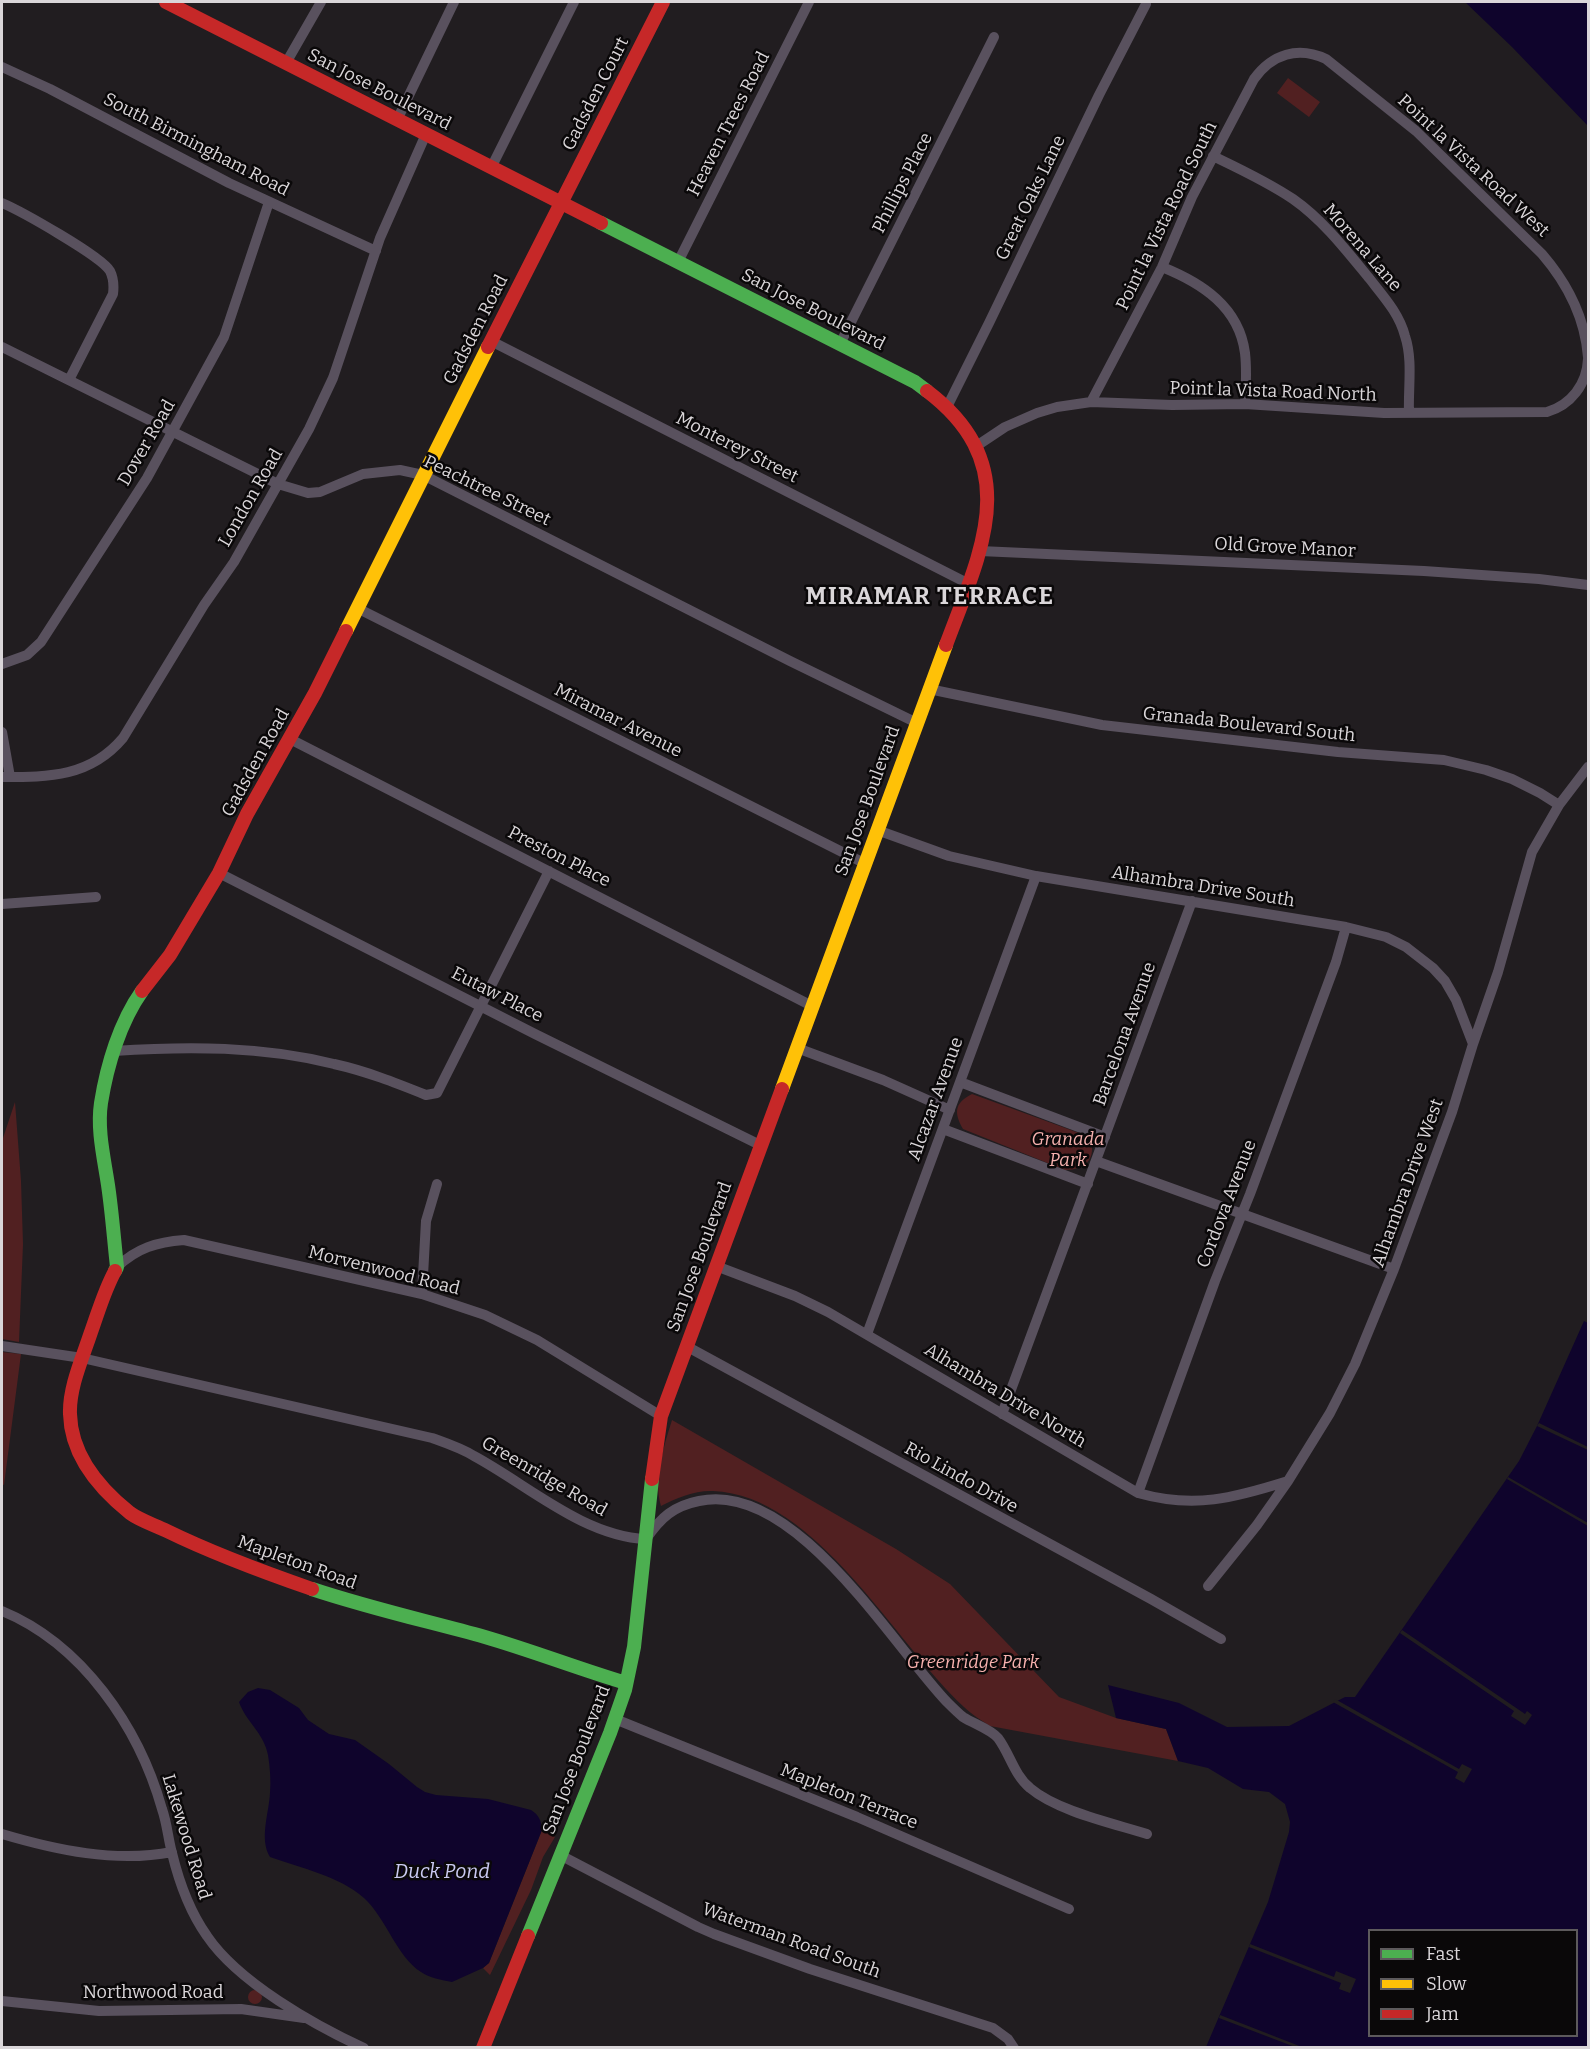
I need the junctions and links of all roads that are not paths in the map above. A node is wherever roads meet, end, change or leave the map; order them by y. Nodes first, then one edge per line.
1 (166, 2) edge
2 (321, 2) edge
3 (454, 2) edge
4 (574, 2) edge
5 (663, 2) edge
6 (809, 2) edge
7 (1146, 4) dead end
8 (994, 37) dead end
9 (1283, 54) joint
10 (286, 63) junction
11 (2, 67) edge
12 (397, 120) junction
13 (426, 134) junction
14 (1213, 156) junction
15 (491, 168) junction
16 (269, 202) junction
17 (560, 202) junction
18 (2, 203) edge
19 (376, 251) junction
20 (678, 262) junction
21 (1162, 267) junction
22 (491, 341) junction
23 (840, 344) junction
24 (2, 347) edge
25 (1588, 358) edge
26 (69, 380) junction
27 (1575, 395) joint
28 (1091, 402) junction
29 (1245, 404) junction
30 (947, 407) junction
31 (1409, 413) junction
32 (173, 431) junction
33 (975, 447) junction
34 (423, 476) junction
35 (279, 484) junction
36 (980, 551) junction
37 (969, 584) junction
38 (1588, 585) edge
39 (357, 608) junction
40 (2, 664) edge
41 (929, 689) junction
42 (917, 723) junction
43 (2, 732) edge
44 (290, 739) junction
45 (1588, 767) edge
46 (6, 777) edge
47 (1559, 805) junction
48 (877, 830) junction
49 (864, 863) junction
50 (549, 871) junction
51 (219, 873) junction
52 (1036, 876) junction
53 (96, 897) dead end
54 (1192, 901) junction
55 (2, 904) edge
56 (1346, 927) junction
57 (480, 1005) junction
58 (812, 1006) junction
59 (1473, 1044) junction
60 (796, 1048) junction
61 (114, 1051) junction
62 (960, 1082) junction
63 (950, 1110) junction
64 (943, 1129) junction
65 (1105, 1137) junction
66 (760, 1145) junction
67 (1096, 1161) junction
68 (436, 1184) dead end
69 (1088, 1184) junction
70 (1241, 1214) junction
71 (716, 1266) junction
72 (117, 1267) junction
73 (1394, 1269) junction
74 (423, 1294) junction
75 (867, 1334) junction
76 (2, 1346) edge
77 (686, 1346) junction
78 (82, 1358) junction
79 (1002, 1414) junction
80 (661, 1416) junction
81 (1288, 1481) junction
82 (1138, 1493) junction
83 (646, 1539) junction
84 (1208, 1586) dead end
85 (2, 1611) edge
86 (1221, 1639) dead end
87 (627, 1683) junction
88 (615, 1719) junction
89 (2, 1834) edge
90 (1147, 1834) dead end
91 (172, 1852) junction
92 (560, 1855) junction
93 (1069, 1909) dead end
94 (2, 2001) edge
95 (305, 2018) junction
96 (364, 2048) edge
97 (483, 2048) edge
98 (1014, 2048) edge

1 - 10 street, San Jose Boulevard
2 - 10 street
3 - 12 street
4 - 15 street
5 - 17 street, Gadsden Court
6 - 20 street, Heaven Trees Road
7 - 30 street, Great Oaks Lane
8 - 23 street, Phillips Place
9 - 14 street, Point la Vista Road South
9 - 25 street, Point la Vista Road West
10 - 12 street, San Jose Boulevard
11 - 16 street, South Birmingham Road
12 - 13 street, San Jose Boulevard
13 - 15 street, San Jose Boulevard
13 - 19 street, London Road
14 - 21 street, Point la Vista Road South
14 - 31 street, Morena Lane
15 - 17 street, San Jose Boulevard
16 - 19 street, South Birmingham Road
16 - 32 street, Dover Road
17 - 20 street, San Jose Boulevard
17 - 22 street, Gadsden Road
18 - 26 street
19 - 35 street, London Road
20 - 23 street, San Jose Boulevard
21 - 28 street, Point la Vista Road South
21 - 29 street
22 - 34 street, Gadsden Road
22 - 37 street, Monterey Street
23 - 30 street, San Jose Boulevard
24 - 26 street, Peachtree Street
25 - 27 street, Point la Vista Road West
26 - 32 street, Peachtree Street
27 - 31 street, Point la Vista Road North
28 - 29 street, Point la Vista Road North
28 - 33 street, Point la Vista Road North
29 - 31 street, Point la Vista Road North
30 - 33 street, San Jose Boulevard
32 - 35 street, Peachtree Street
32 - 40 street, Dover Road
33 - 36 street, San Jose Boulevard
34 - 35 street, Peachtree Street
34 - 39 street, Gadsden Road
34 - 42 street, Peachtree Street
35 - 46 street, London Road
36 - 37 street, San Jose Boulevard
36 - 38 street, Old Grove Manor
37 - 41 street, San Jose Boulevard
39 - 44 street, Gadsden Road
39 - 49 street, Miramar Avenue
41 - 42 street, San Jose Boulevard
41 - 47 street, Granada Boulevard South
42 - 48 street, San Jose Boulevard
43 - 46 street
44 - 50 street, Preston Place
44 - 51 street, Gadsden Road
45 - 47 street, Alhambra Drive West
47 - 59 street, Alhambra Drive West
48 - 49 street, San Jose Boulevard
48 - 52 street, Alhambra Drive South
49 - 58 street, San Jose Boulevard
50 - 57 street
50 - 58 street, Preston Place
51 - 57 street, Eutaw Place
51 - 61 street, Gadsden Road
52 - 54 street, Alhambra Drive South
52 - 62 street, Alcazar Avenue
53 - 55 street
54 - 56 street, Alhambra Drive South
54 - 65 street, Barcelona Avenue
56 - 59 street, Alhambra Drive South
56 - 70 street, Cordova Avenue
57 - 61 street
57 - 66 street, Eutaw Place
58 - 60 street, San Jose Boulevard
59 - 73 street, Alhambra Drive West
60 - 63 street
60 - 66 street, San Jose Boulevard
61 - 72 street, Gadsden Road
62 - 63 street, Alcazar Avenue
62 - 65 street
63 - 64 street, Alcazar Avenue
64 - 69 street
64 - 75 street, Alcazar Avenue
65 - 67 street, Barcelona Avenue
66 - 71 street, San Jose Boulevard
67 - 69 street, Barcelona Avenue
67 - 70 street
68 - 74 street
69 - 79 street, Barcelona Avenue
70 - 73 street
70 - 82 street, Cordova Avenue
71 - 75 street, Alhambra Drive North
71 - 77 street, San Jose Boulevard
72 - 74 street, Morvenwood Road
72 - 78 street
73 - 81 street, Alhambra Drive West
74 - 80 street, Morvenwood Road
75 - 79 street, Alhambra Drive North
76 - 78 street, Greenridge Road
77 - 80 street, San Jose Boulevard
77 - 86 street, Rio Lindo Drive
78 - 83 street, Greenridge Road
78 - 87 street, Mapleton Road
79 - 82 street, Alhambra Drive North
80 - 83 street, San Jose Boulevard
81 - 82 street, Alhambra Drive North
81 - 84 street, Alhambra Drive West
83 - 87 street, San Jose Boulevard
83 - 90 street
85 - 91 street, Lakewood Road
87 - 88 street, San Jose Boulevard
88 - 92 street, San Jose Boulevard
88 - 93 street, Mapleton Terrace
89 - 91 street
91 - 95 street, Lakewood Road
92 - 97 street, San Jose Boulevard
92 - 98 street, Waterman Road South
94 - 95 street, Northwood Road
95 - 96 street, Lakewood Road

